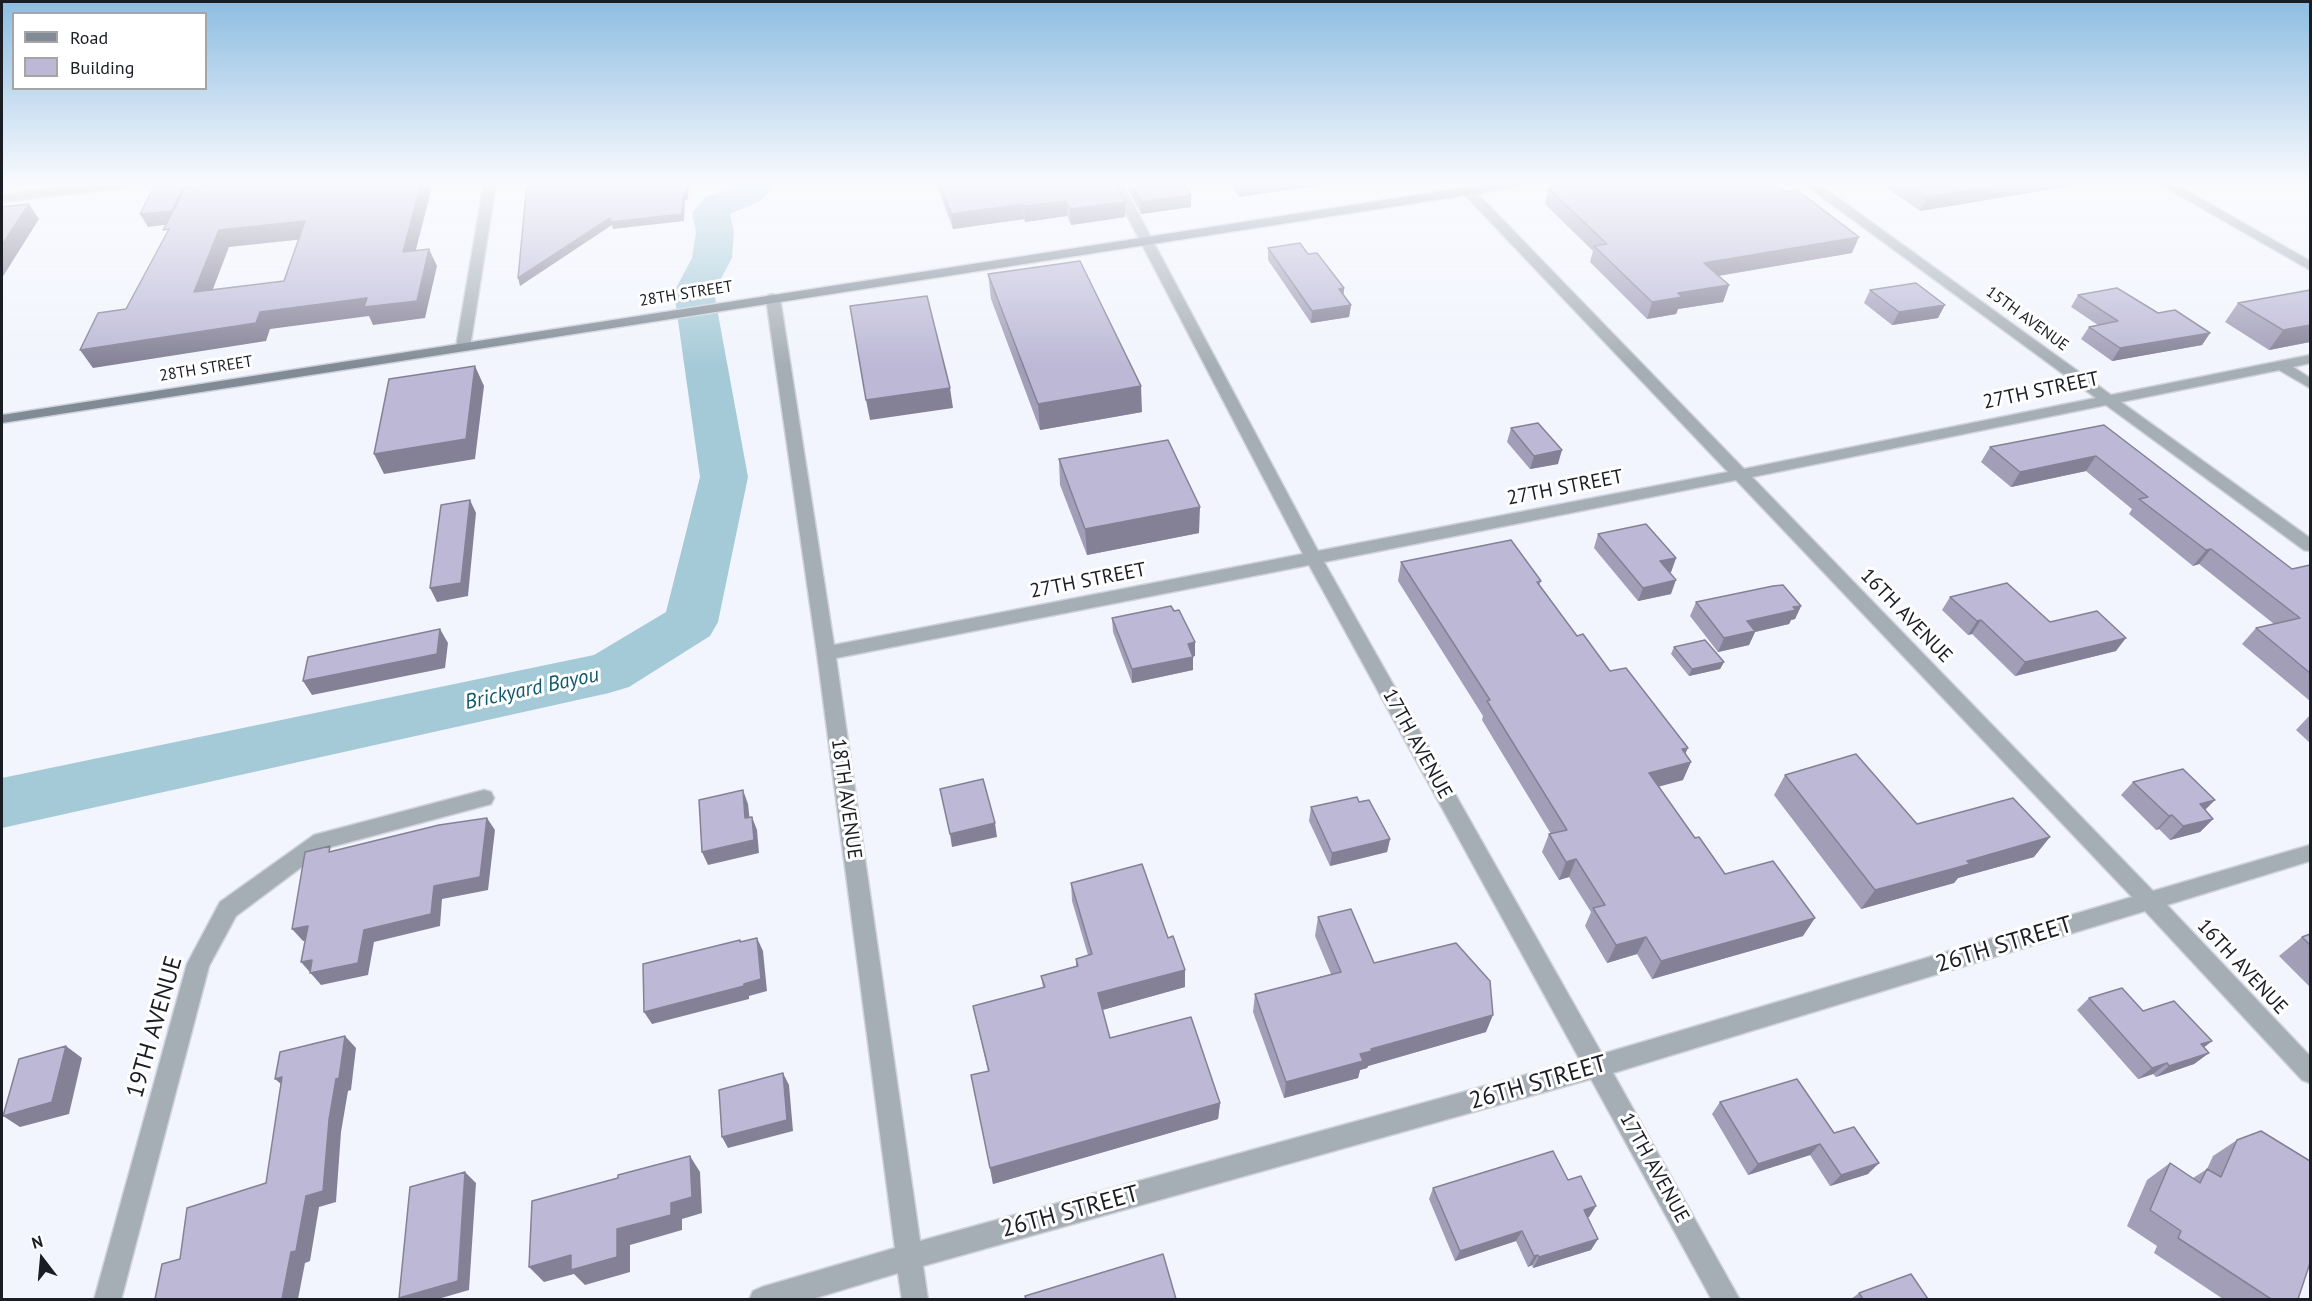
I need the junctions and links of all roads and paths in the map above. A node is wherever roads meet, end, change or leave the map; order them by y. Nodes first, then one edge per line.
1 (480, 244) edge
2 (1124, 244) edge
3 (1150, 244) edge
4 (1518, 244) edge
5 (1892, 244) edge
6 (2271, 244) edge
7 (2310, 266) edge
8 (773, 298) junction
9 (463, 347) junction
10 (2310, 359) edge
11 (2280, 364) junction
12 (2310, 384) edge
13 (2106, 399) junction
14 (2, 419) edge
15 (1739, 475) junction
16 (2310, 546) edge
17 (1314, 559) junction
18 (826, 653) junction
19 (484, 798) dead end
20 (2310, 853) edge
21 (2150, 902) junction
22 (1598, 1066) junction
23 (2310, 1072) edge
24 (908, 1257) junction
25 (107, 1299) edge
26 (762, 1299) edge
27 (915, 1299) edge
28 (1727, 1299) edge

1 - 9 street
2 - 8 main road, 28TH STREET
3 - 17 street, 17TH AVENUE
4 - 15 street, 16TH AVENUE
5 - 13 street, 15TH AVENUE
6 - 7 street
8 - 9 main road, 28TH STREET
8 - 18 street, 18TH AVENUE
9 - 14 main road, 28TH STREET
10 - 11 street, 27TH STREET
11 - 12 street
11 - 13 street, 27TH STREET
13 - 15 street, 27TH STREET
13 - 16 street, 15TH AVENUE
15 - 17 street, 27TH STREET
15 - 21 street, 16TH AVENUE
17 - 18 street, 27TH STREET
17 - 22 street, 17TH AVENUE
18 - 24 street, 18TH AVENUE
19 - 25 street, 19TH AVENUE
20 - 21 street, 26TH STREET
21 - 22 street, 26TH STREET
21 - 23 street, 16TH AVENUE
22 - 24 street, 26TH STREET
22 - 28 street, 17TH AVENUE
24 - 26 street, 26TH STREET
24 - 27 street, 18TH AVENUE

